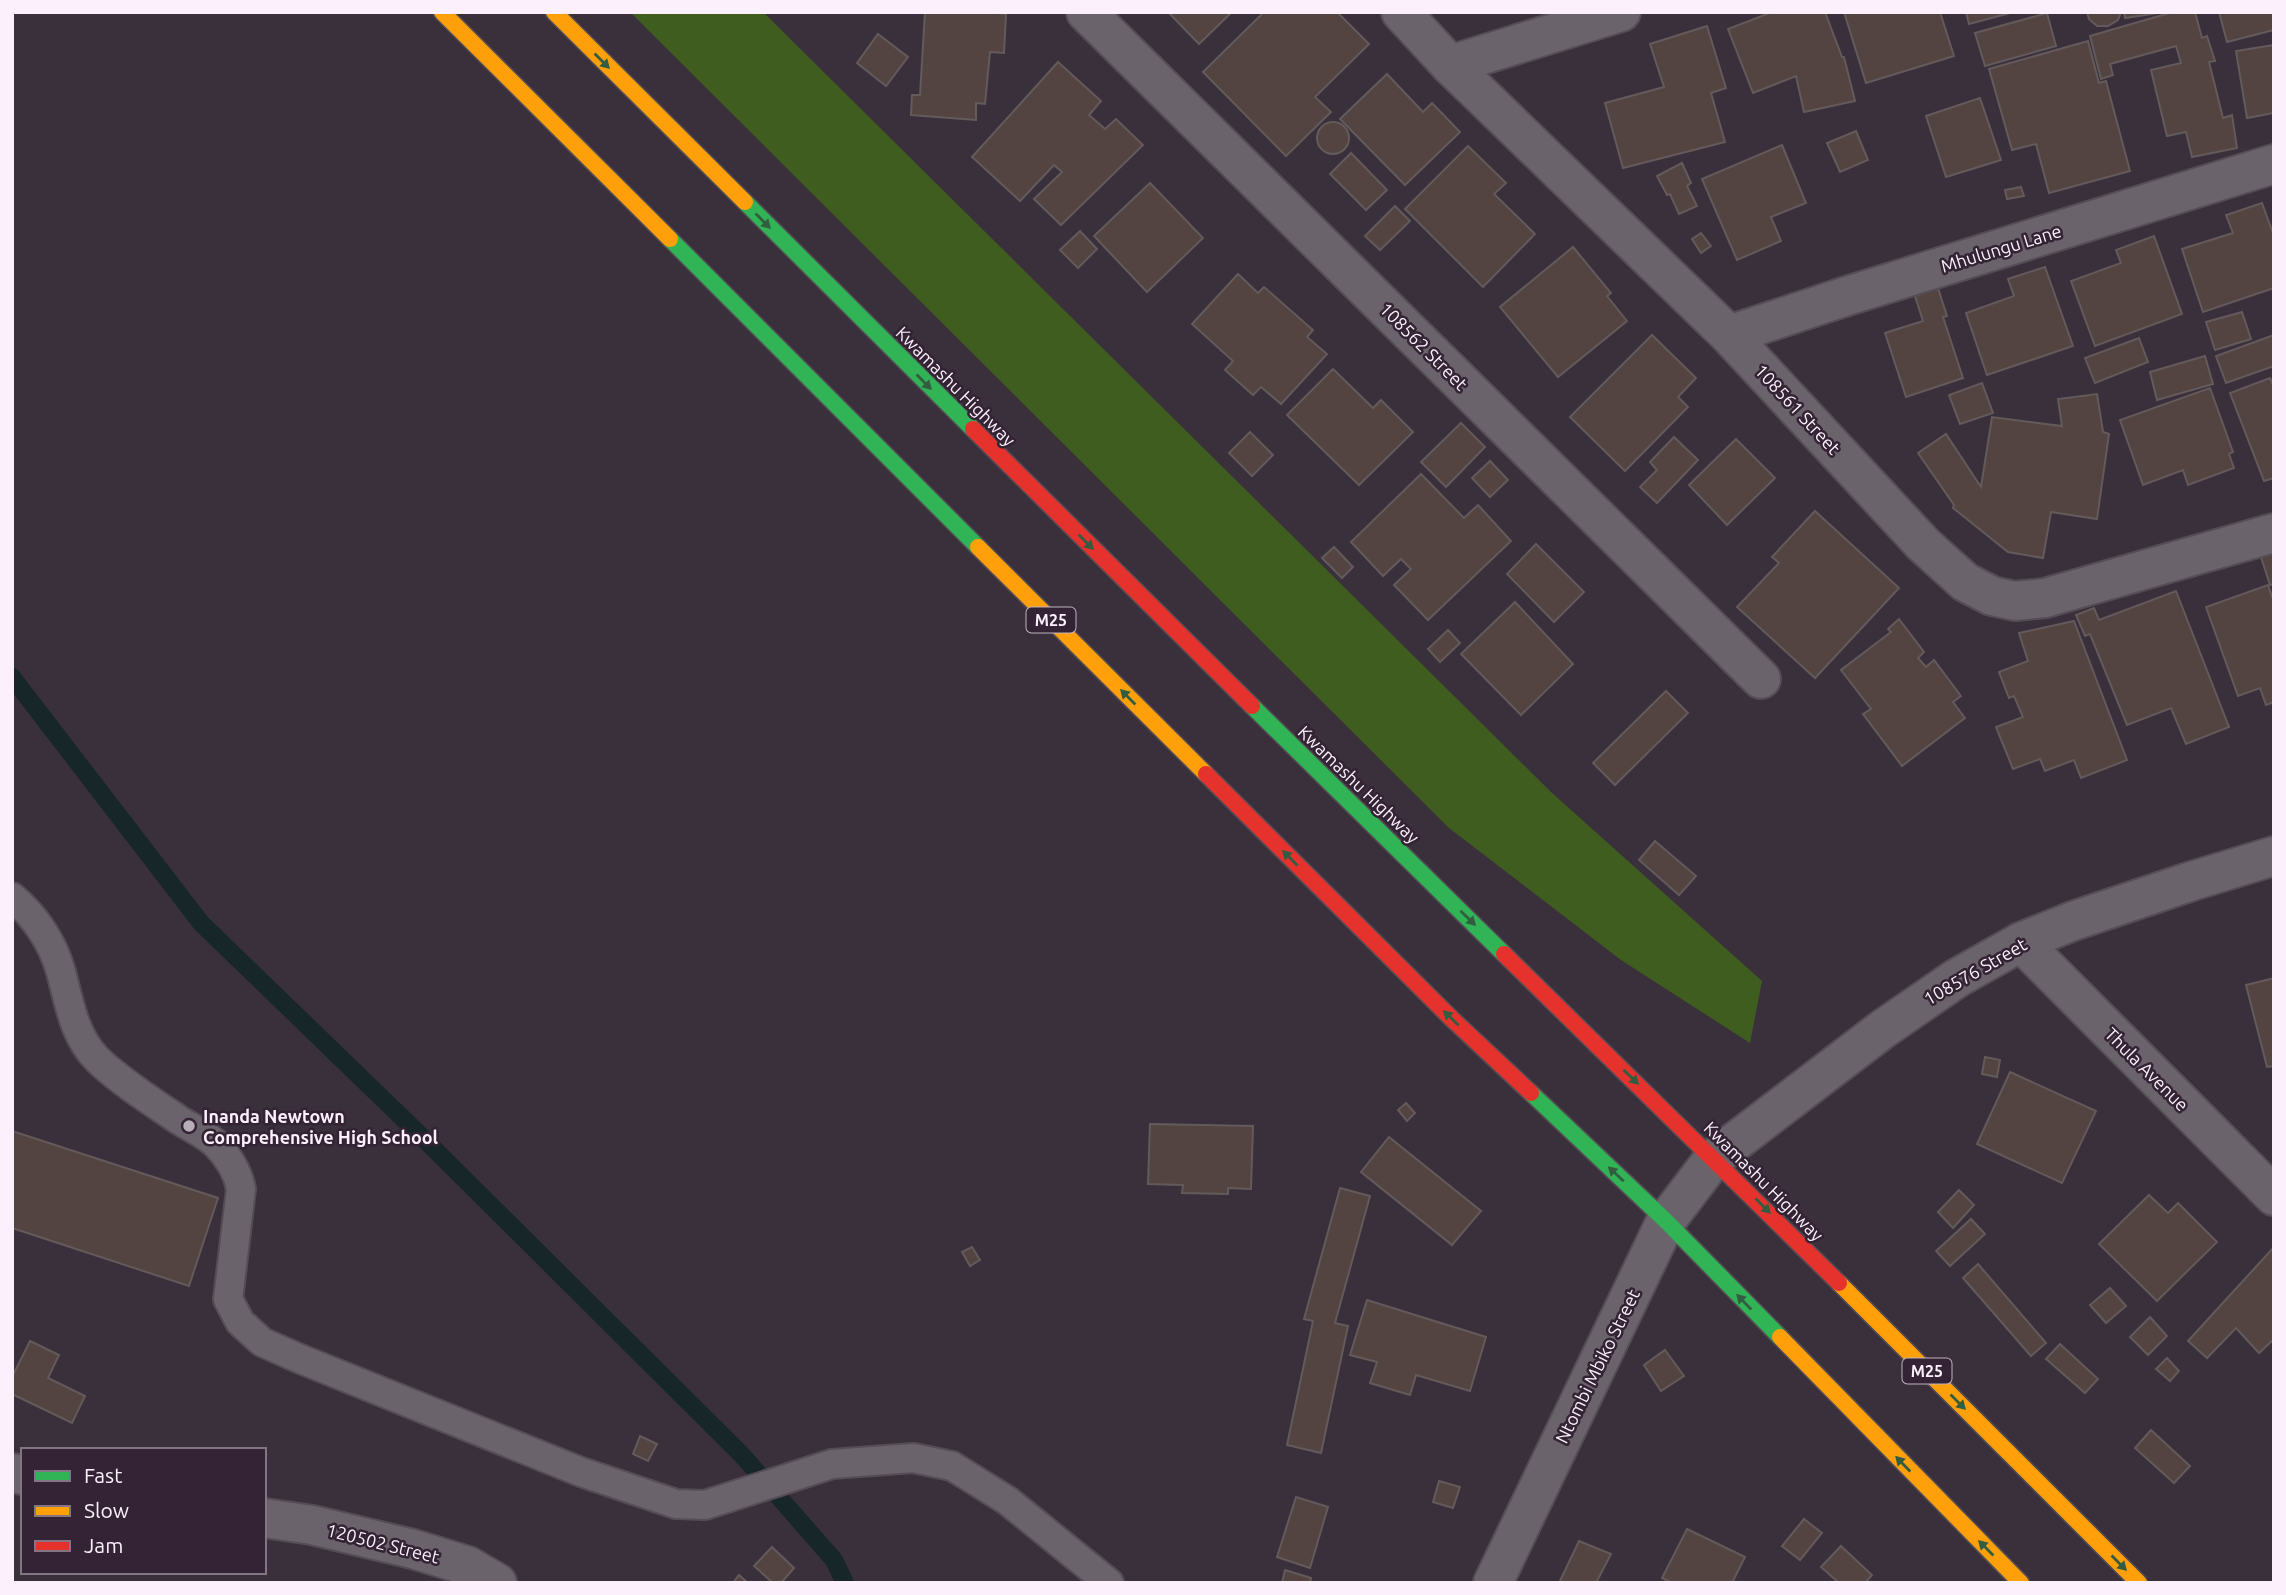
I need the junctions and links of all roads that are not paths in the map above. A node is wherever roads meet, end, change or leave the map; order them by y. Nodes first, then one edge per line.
1 (442, 12) edge
2 (554, 12) edge
3 (1086, 12) edge
4 (1401, 12) edge
5 (1620, 12) edge
6 (1450, 65) junction
7 (2274, 164) edge
8 (1729, 335) junction
9 (2274, 533) edge
10 (1761, 679) dead end
11 (2274, 856) edge
12 (12, 897) edge
13 (2021, 942) junction
14 (1714, 1158) junction
15 (2274, 1196) edge
16 (1666, 1221) junction
17 (266, 1518) edge
18 (497, 1583) edge
19 (1109, 1583) edge
20 (1493, 1583) edge
21 (2021, 1583) edge
22 (2139, 1583) edge

16 -> 1 main road, M25
2 -> 14 main road, Kwamashu Highway / M25
3 - 10 street, 108562 Street
4 - 6 street, 108561 Street
5 - 6 street
6 - 8 street, 108561 Street
7 - 8 street, Mhulungu Lane
8 - 9 street, 108561 Street
11 - 13 street, 108576 Street
12 - 19 lane
13 - 14 street, 108576 Street
13 - 15 street, Thula Avenue
14 - 16 street, Ntombi Mbiko Street
14 -> 22 main road, Kwamashu Highway / M25
16 - 20 street, Ntombi Mbiko Street
21 -> 16 main road, M25
17 - 18 street, 120502 Street

